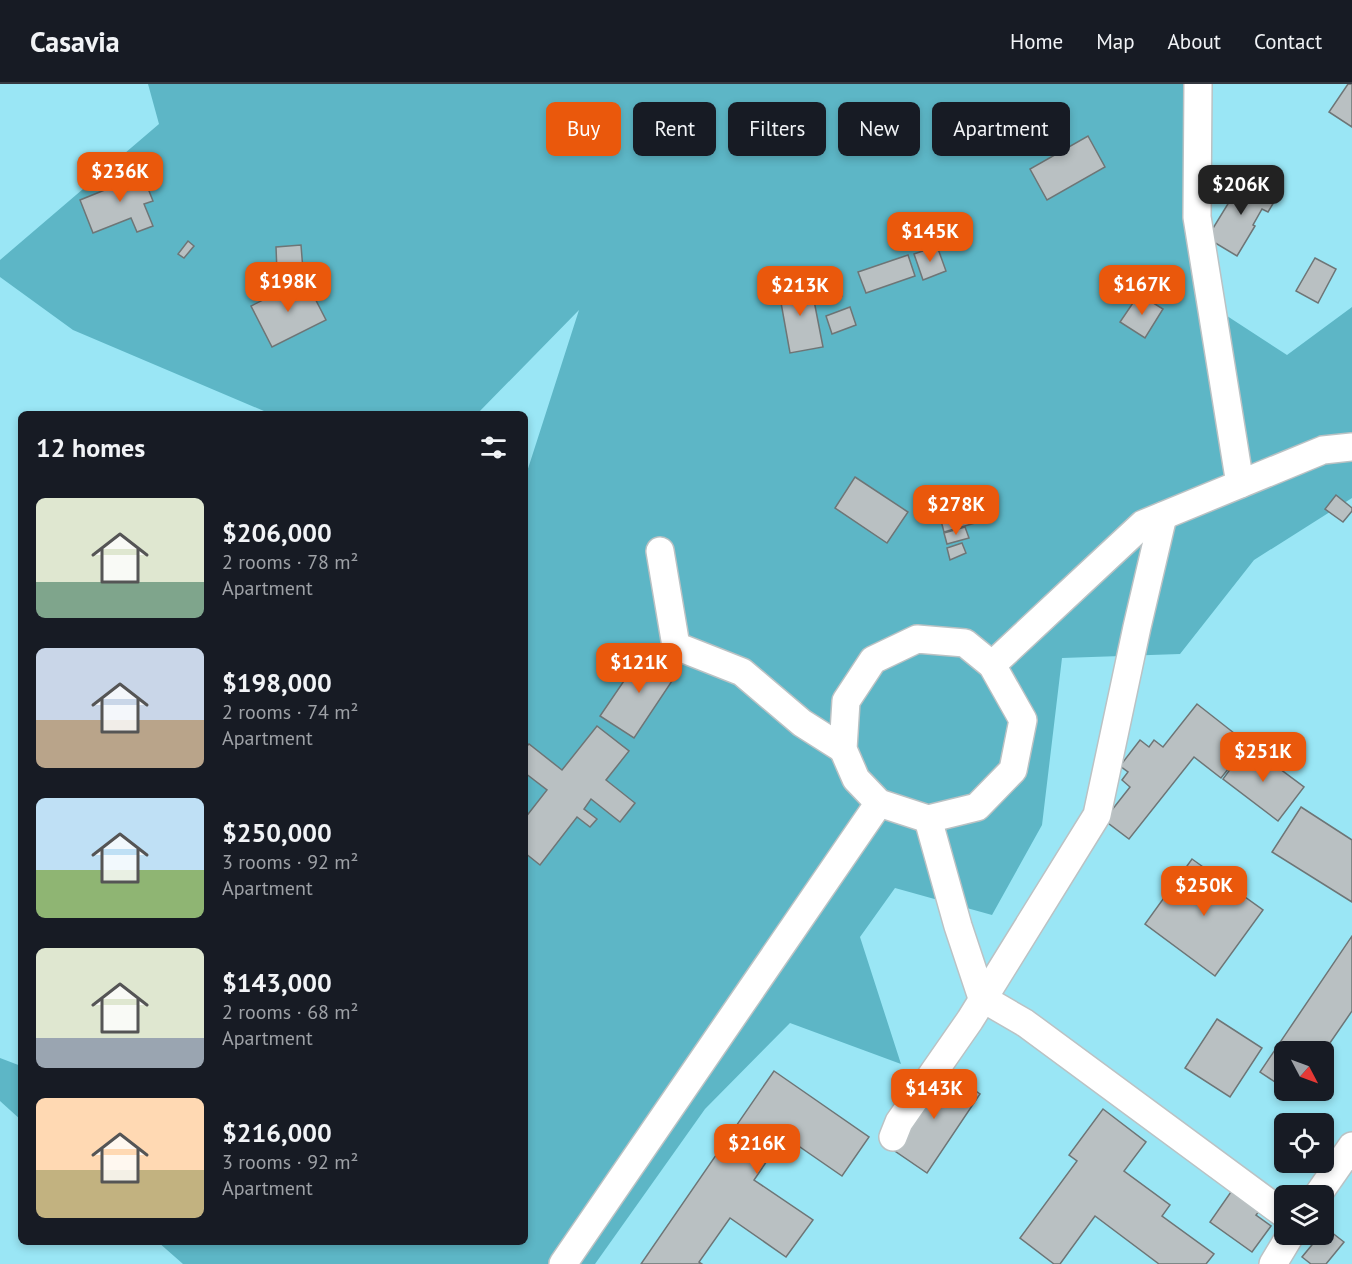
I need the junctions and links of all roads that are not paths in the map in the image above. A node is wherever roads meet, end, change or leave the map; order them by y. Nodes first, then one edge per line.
1 (1198, 84) edge
2 (1352, 447) edge
3 (1240, 484) junction
4 (1163, 516) junction
5 (660, 551) dead end
6 (992, 665) junction
7 (843, 749) junction
8 (879, 802) junction
9 (928, 819) junction
10 (982, 998) junction
11 (893, 1137) dead end
12 (1352, 1146) edge
13 (1325, 1185) edge
14 (1274, 1207) edge
15 (1284, 1245) edge
16 (562, 1264) edge
17 (1273, 1264) edge

1 - 3 lane
2 - 3 lane
3 - 4 lane
4 - 6 lane
4 - 10 lane
5 - 7 lane
6 - 7 lane
6 - 9 lane
7 - 8 lane
8 - 9 lane
8 - 16 lane
9 - 10 lane
10 - 11 lane
10 - 14 lane
12 - 13 lane
15 - 17 lane

